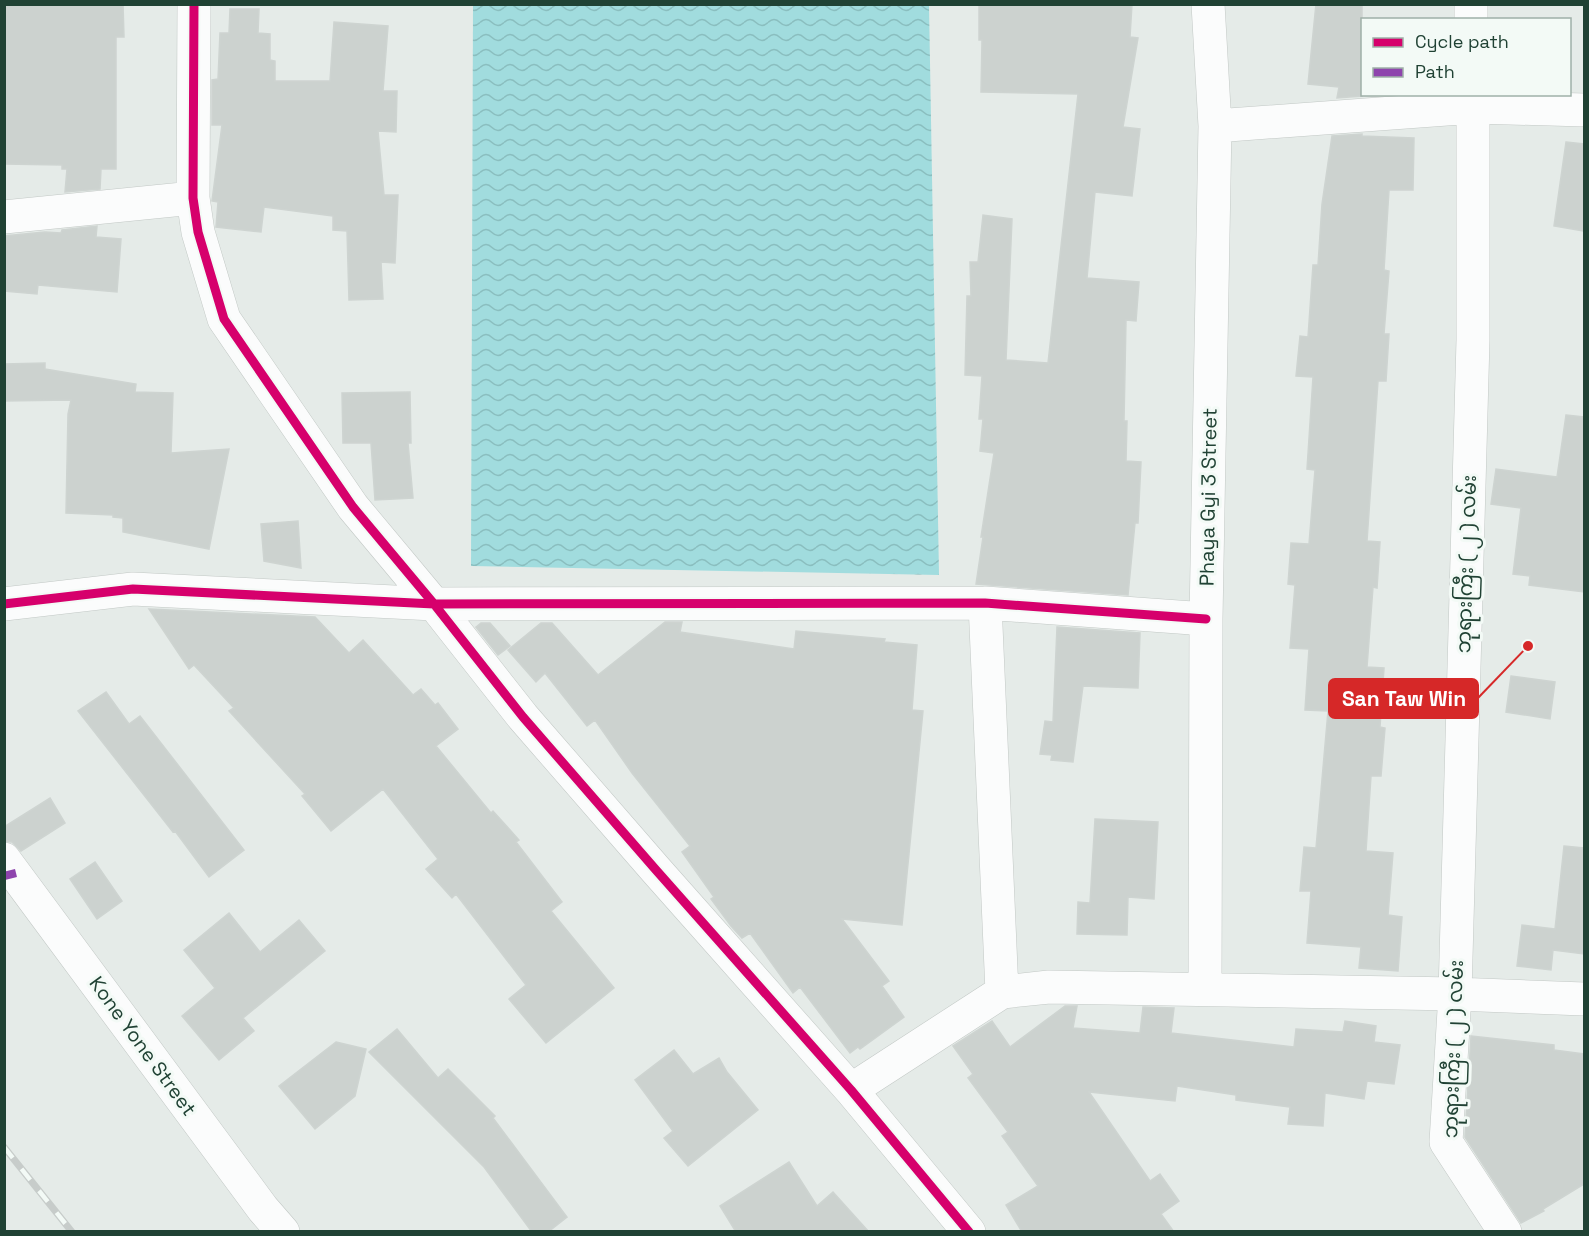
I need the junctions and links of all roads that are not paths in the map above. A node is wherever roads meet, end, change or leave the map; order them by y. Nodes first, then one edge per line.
1 (194, 4) edge
2 (1208, 4) edge
3 (1474, 101) edge
4 (1584, 110) edge
5 (1215, 126) junction
6 (193, 198) junction
7 (4, 217) edge
8 (985, 603) junction
9 (4, 604) edge
10 (434, 604) junction
11 (1206, 619) junction
12 (4, 859) edge
13 (1205, 989) junction
14 (1002, 992) junction
15 (1455, 994) junction
16 (1584, 999) edge
17 (851, 1090) junction
18 (283, 1232) edge
19 (969, 1232) edge
20 (1505, 1232) edge

1 - 6 street
2 - 5 street, Phaya Gyi 3 Street
3 - 4 street
3 - 5 street
3 - 15 street, ဘုရားကြီး ( ၂ ) လမ်း
5 - 11 street, Phaya Gyi 3 Street
6 - 7 street
6 - 10 street
8 - 10 street
8 - 11 street
8 - 14 street
9 - 10 street
10 - 17 street
11 - 13 street, Phaya Gyi 3 Street
12 - 18 street, Kone Yone Street
13 - 14 street
13 - 15 street
14 - 17 street
15 - 16 street
15 - 20 street, ဘုရားကြီး ( ၂ ) လမ်း
17 - 19 street

